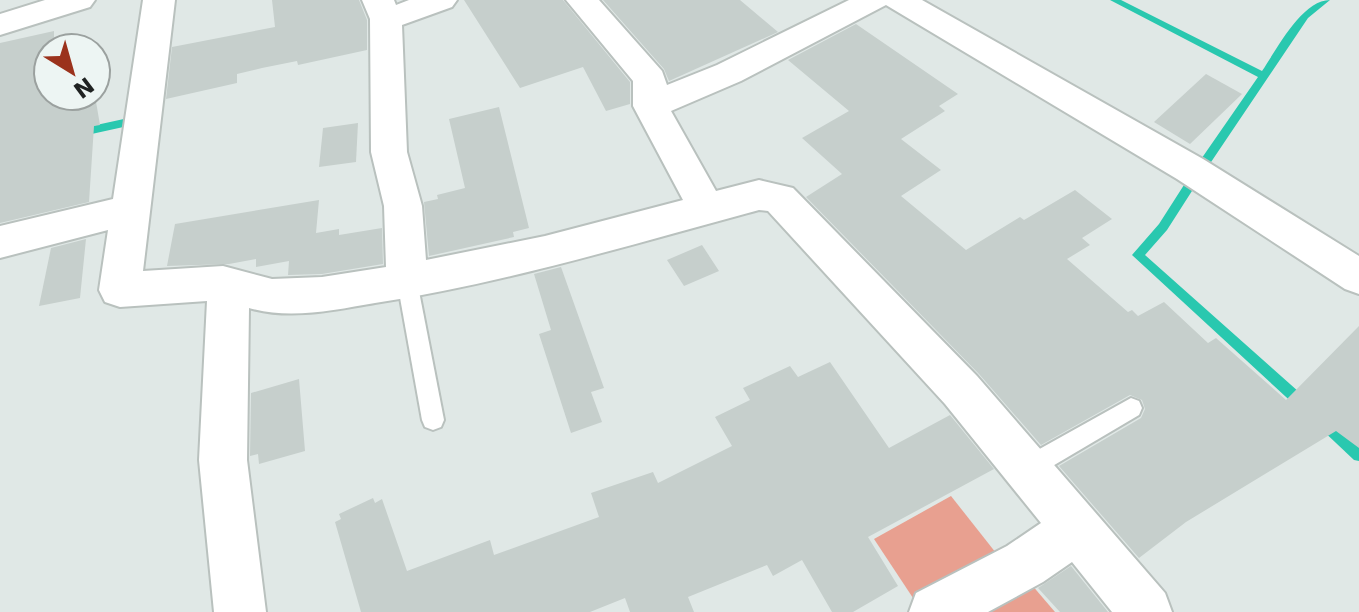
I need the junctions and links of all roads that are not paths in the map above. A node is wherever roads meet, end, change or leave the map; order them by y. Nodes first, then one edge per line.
1 (79, 0) edge
2 (441, 0) edge
3 (582, 0) edge
4 (874, 0) edge
5 (899, 0) edge
6 (166, 1) edge
7 (382, 10) edge
8 (0, 25) edge
9 (651, 106) junction
10 (128, 210) junction
11 (707, 210) junction
12 (0, 242) edge
13 (1353, 263) edge
14 (407, 281) junction
15 (229, 284) junction
16 (1131, 408) dead end
17 (433, 420) dead end
18 (1026, 469) junction
19 (1076, 529) junction
20 (240, 612) edge
21 (935, 612) edge
22 (1146, 612) edge

1 - 8 street
2 - 7 street
3 - 9 street
4 - 9 street
5 - 13 street
6 - 10 street
7 - 14 street
9 - 11 street
10 - 12 street
10 - 15 street
11 - 14 street
11 - 18 street
14 - 15 street
14 - 17 lane
15 - 20 street
16 - 18 lane
18 - 19 street
19 - 21 street
19 - 22 street

